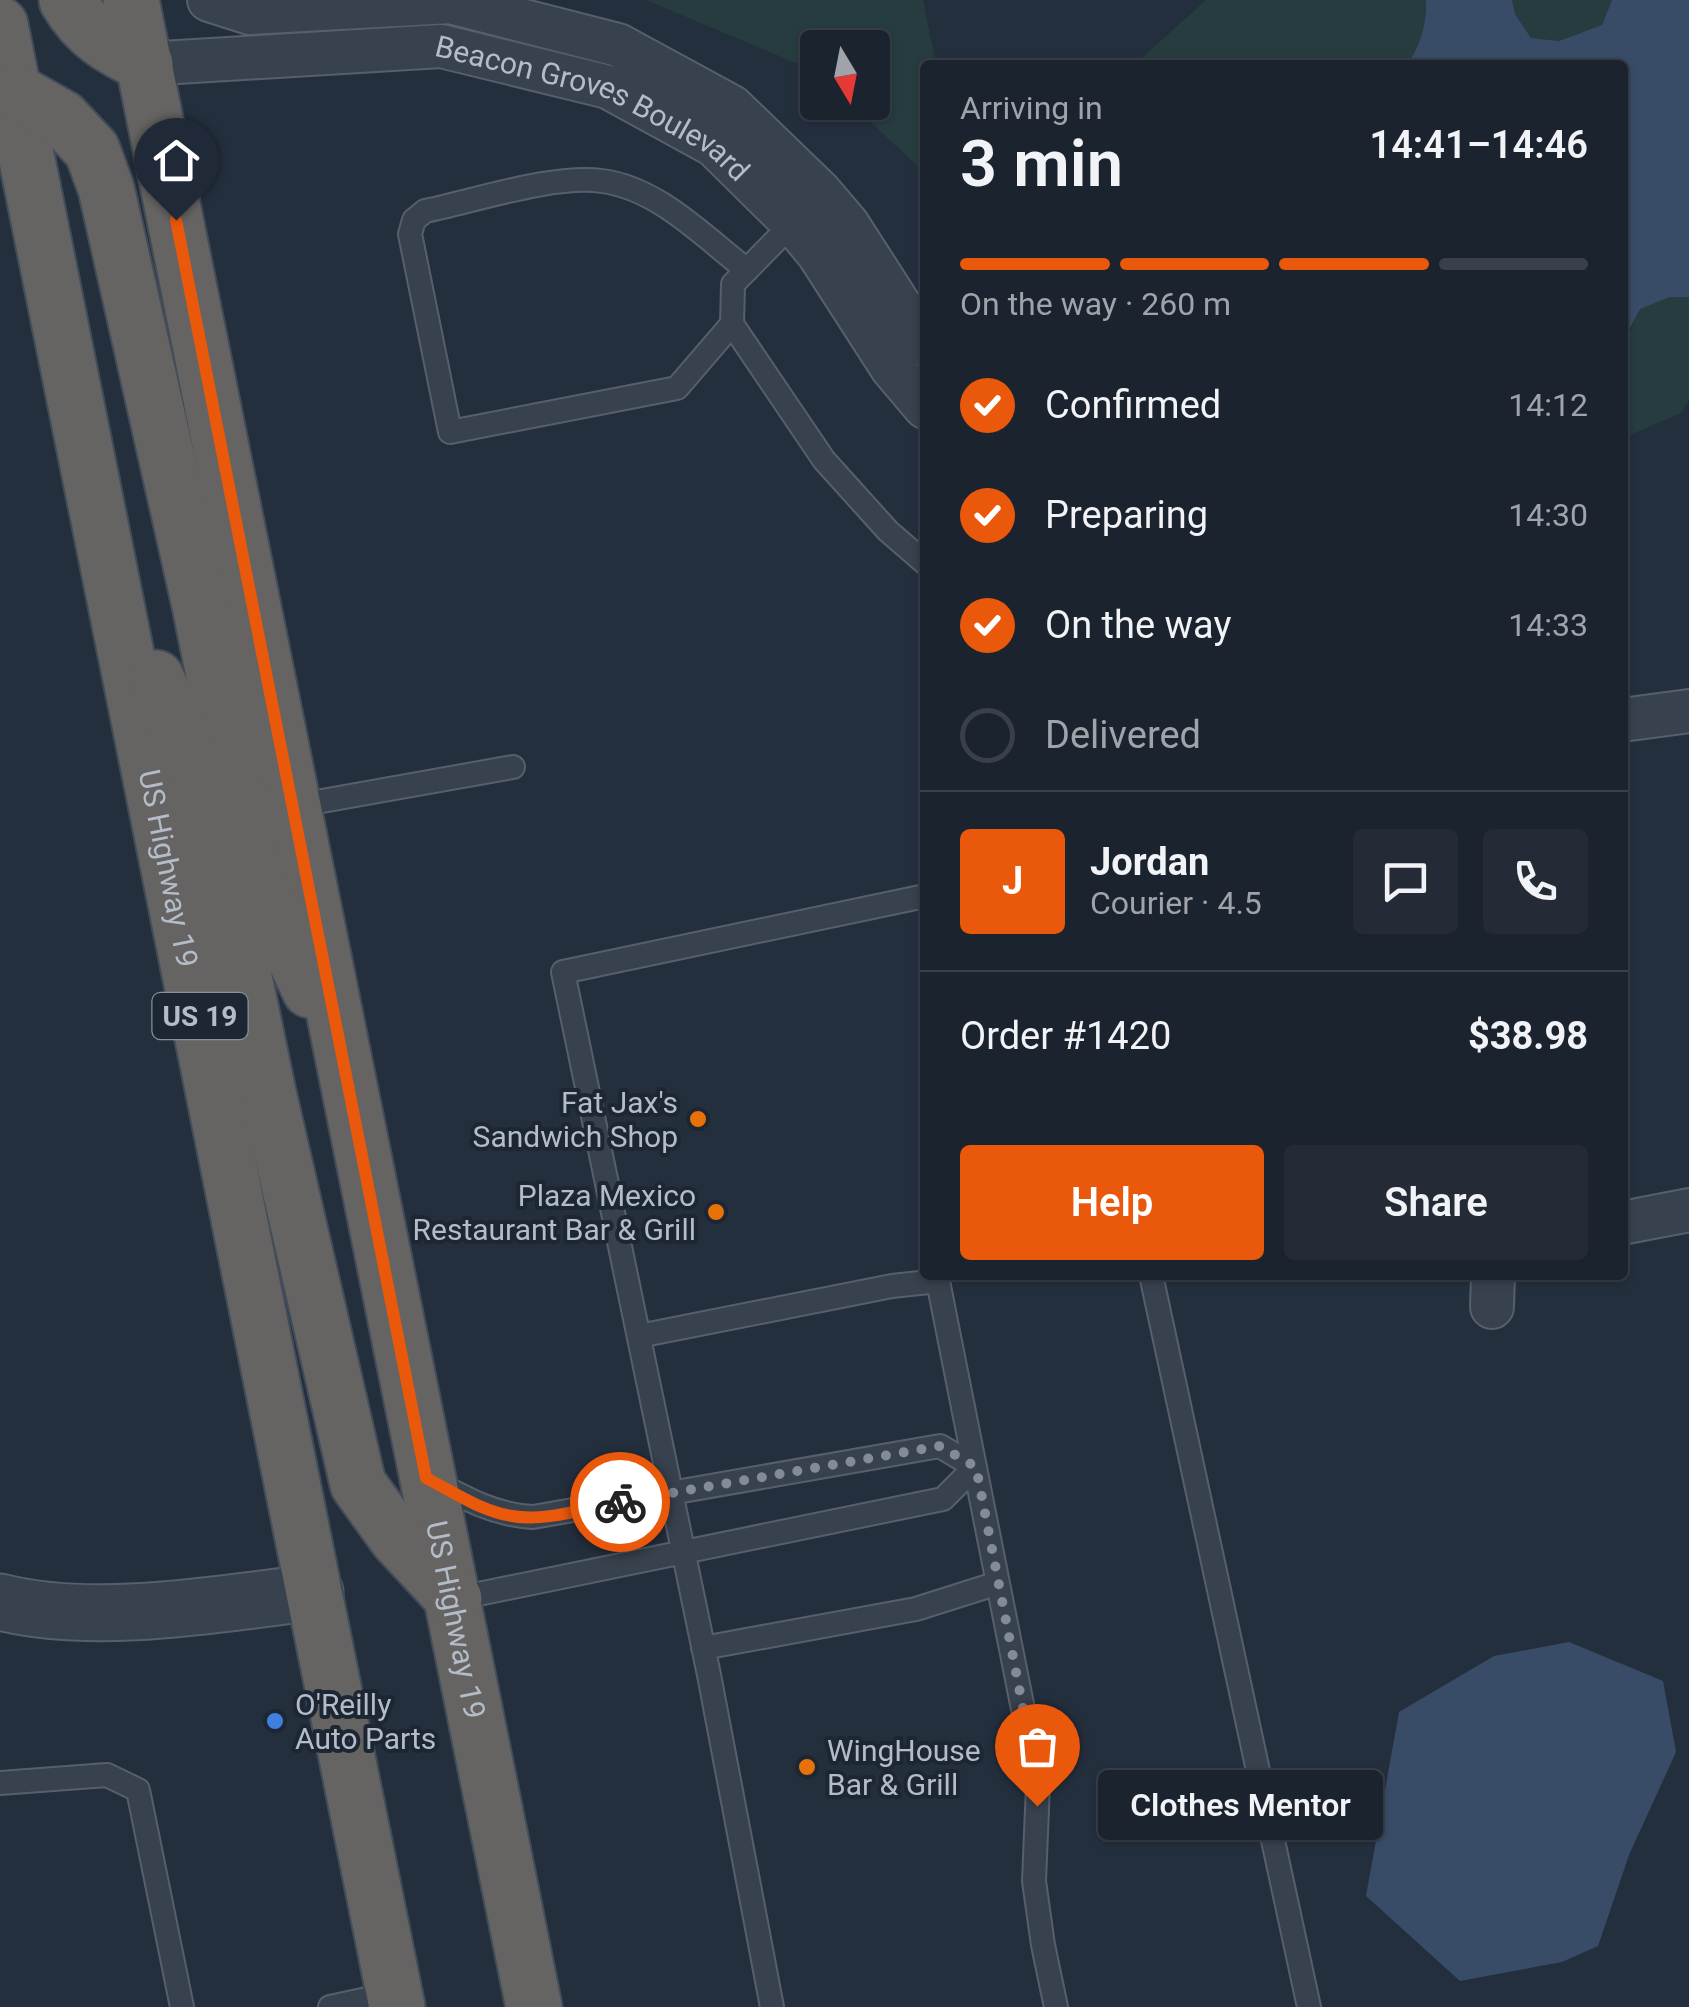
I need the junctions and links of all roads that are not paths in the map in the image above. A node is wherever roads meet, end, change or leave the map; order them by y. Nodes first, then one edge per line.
1 (67, 0) edge
2 (131, 0) edge
3 (209, 0) edge
4 (0, 25) edge
5 (145, 64) junction
6 (7, 92) edge
7 (793, 223) junction
8 (747, 270) junction
9 (732, 324) junction
10 (920, 337) edge
11 (920, 401) edge
12 (920, 559) edge
13 (113, 579) junction
14 (1689, 710) edge
15 (1628, 719) edge
16 (513, 766) dead end
17 (294, 806) junction
18 (920, 897) edge
19 (345, 1065) junction
20 (1689, 1210) edge
21 (1628, 1222) edge
22 (1152, 1280) edge
23 (639, 1336) junction
24 (976, 1467) junction
25 (426, 1478) junction
26 (671, 1494) junction
27 (683, 1553) junction
28 (998, 1584) junction
29 (315, 1592) junction
30 (454, 1599) junction
31 (0, 1602) edge
32 (703, 1648) junction
33 (0, 1783) edge
34 (396, 2000) edge
35 (182, 2007) edge
36 (330, 2007) edge
37 (534, 2007) edge
38 (772, 2007) edge
39 (1056, 2007) edge
40 (1309, 2007) edge

1 - 5 highway
2 - 5 highway, US Highway 19
3 - 10 street, Beacon Groves Boulevard
4 - 6 highway, US Highway 19 / US 19
5 - 7 street, Beacon Groves Boulevard
5 - 17 highway, US Highway 19
6 - 13 highway, US Highway 19 / US 19
6 - 19 highway
7 - 8 lane
7 - 11 street, Beacon Groves Boulevard
8 - 9 lane
8 - 9 lane
9 - 12 lane
13 - 29 highway, US Highway 19 / US 19
13 - 30 highway
14 - 15 street
16 - 17 lane
17 - 19 highway, US Highway 19
18 - 23 lane
19 - 25 highway, US Highway 19
20 - 21 street
22 - 40 lane
23 - 24 lane
23 - 26 lane
24 - 26 lane
24 - 27 lane
24 - 28 lane
25 - 26 lane
25 - 30 highway, US Highway 19
26 - 27 lane
27 - 30 lane
27 - 32 lane
28 - 32 lane
28 - 39 lane
29 - 31 street
29 - 34 highway, US Highway 19 / US 19
30 - 37 highway, US Highway 19
32 - 38 lane
33 - 35 lane
34 - 36 lane

